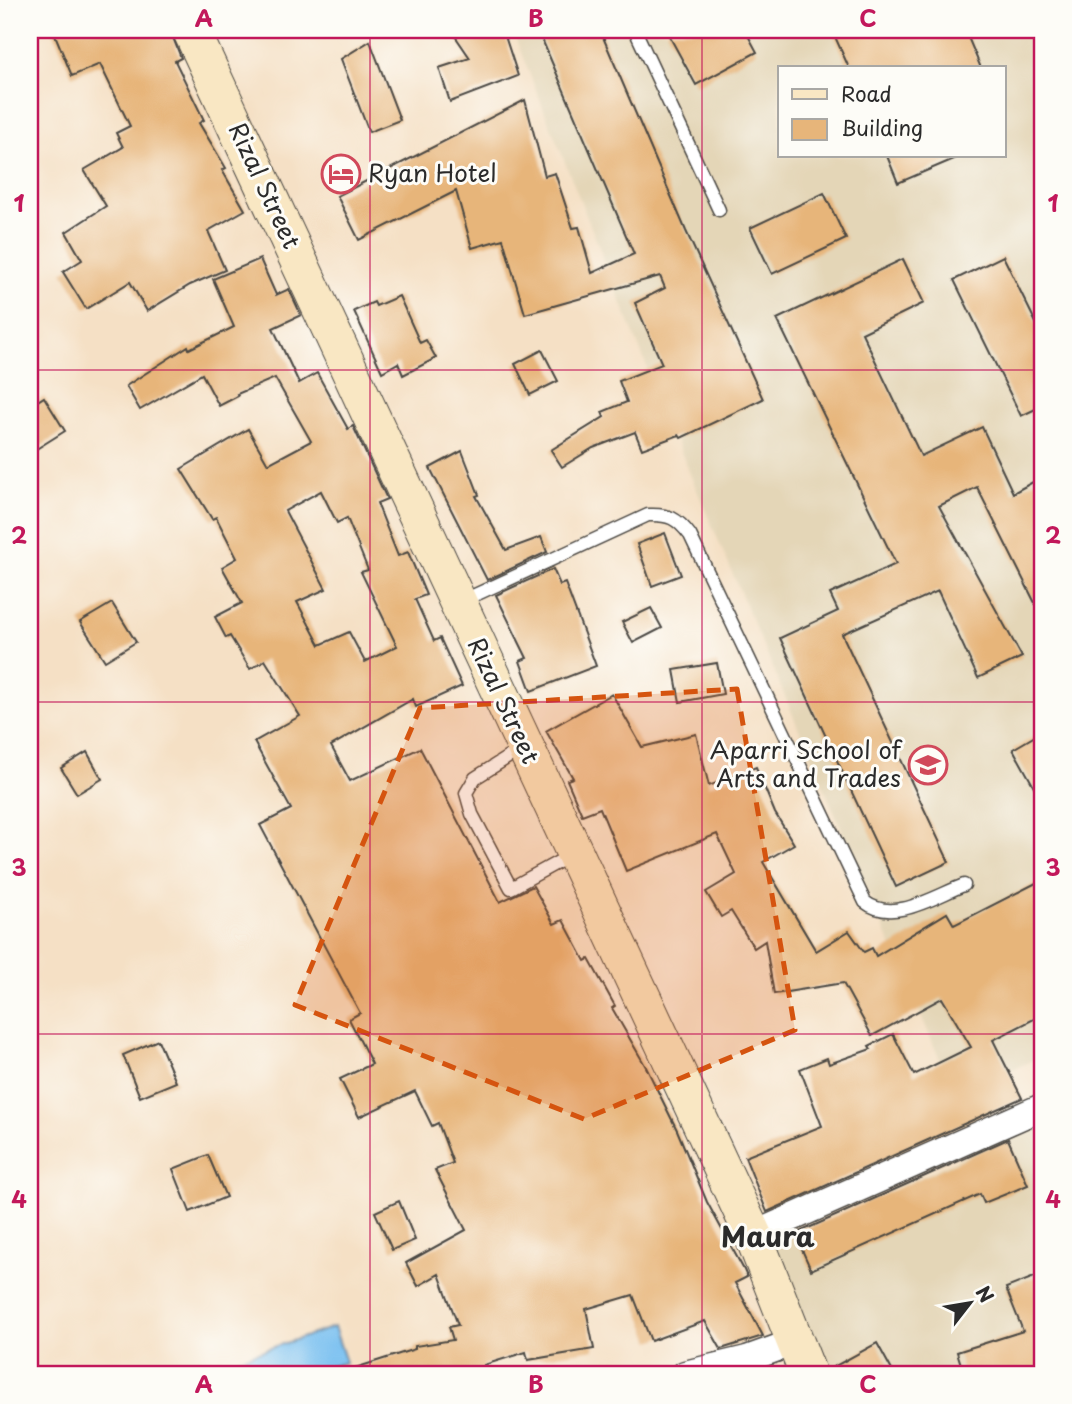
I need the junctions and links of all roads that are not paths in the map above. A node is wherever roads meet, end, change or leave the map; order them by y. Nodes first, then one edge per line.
1 (191, 30) edge
2 (635, 30) edge
3 (719, 210) dead end
4 (458, 603) junction
5 (524, 747) junction
6 (574, 853) junction
7 (964, 885) dead end
8 (1042, 1107) edge
9 (753, 1235) junction
10 (801, 1358) edge
11 (685, 1374) edge

1 - 4 main road, Rizal Street
2 - 3 lane
4 - 5 main road, Rizal Street
4 - 7 lane
5 - 6 main road, Rizal Street
5 - 6 lane
6 - 9 main road, Rizal Street
8 - 9 street
9 - 10 main road, Rizal Street
10 - 11 street

